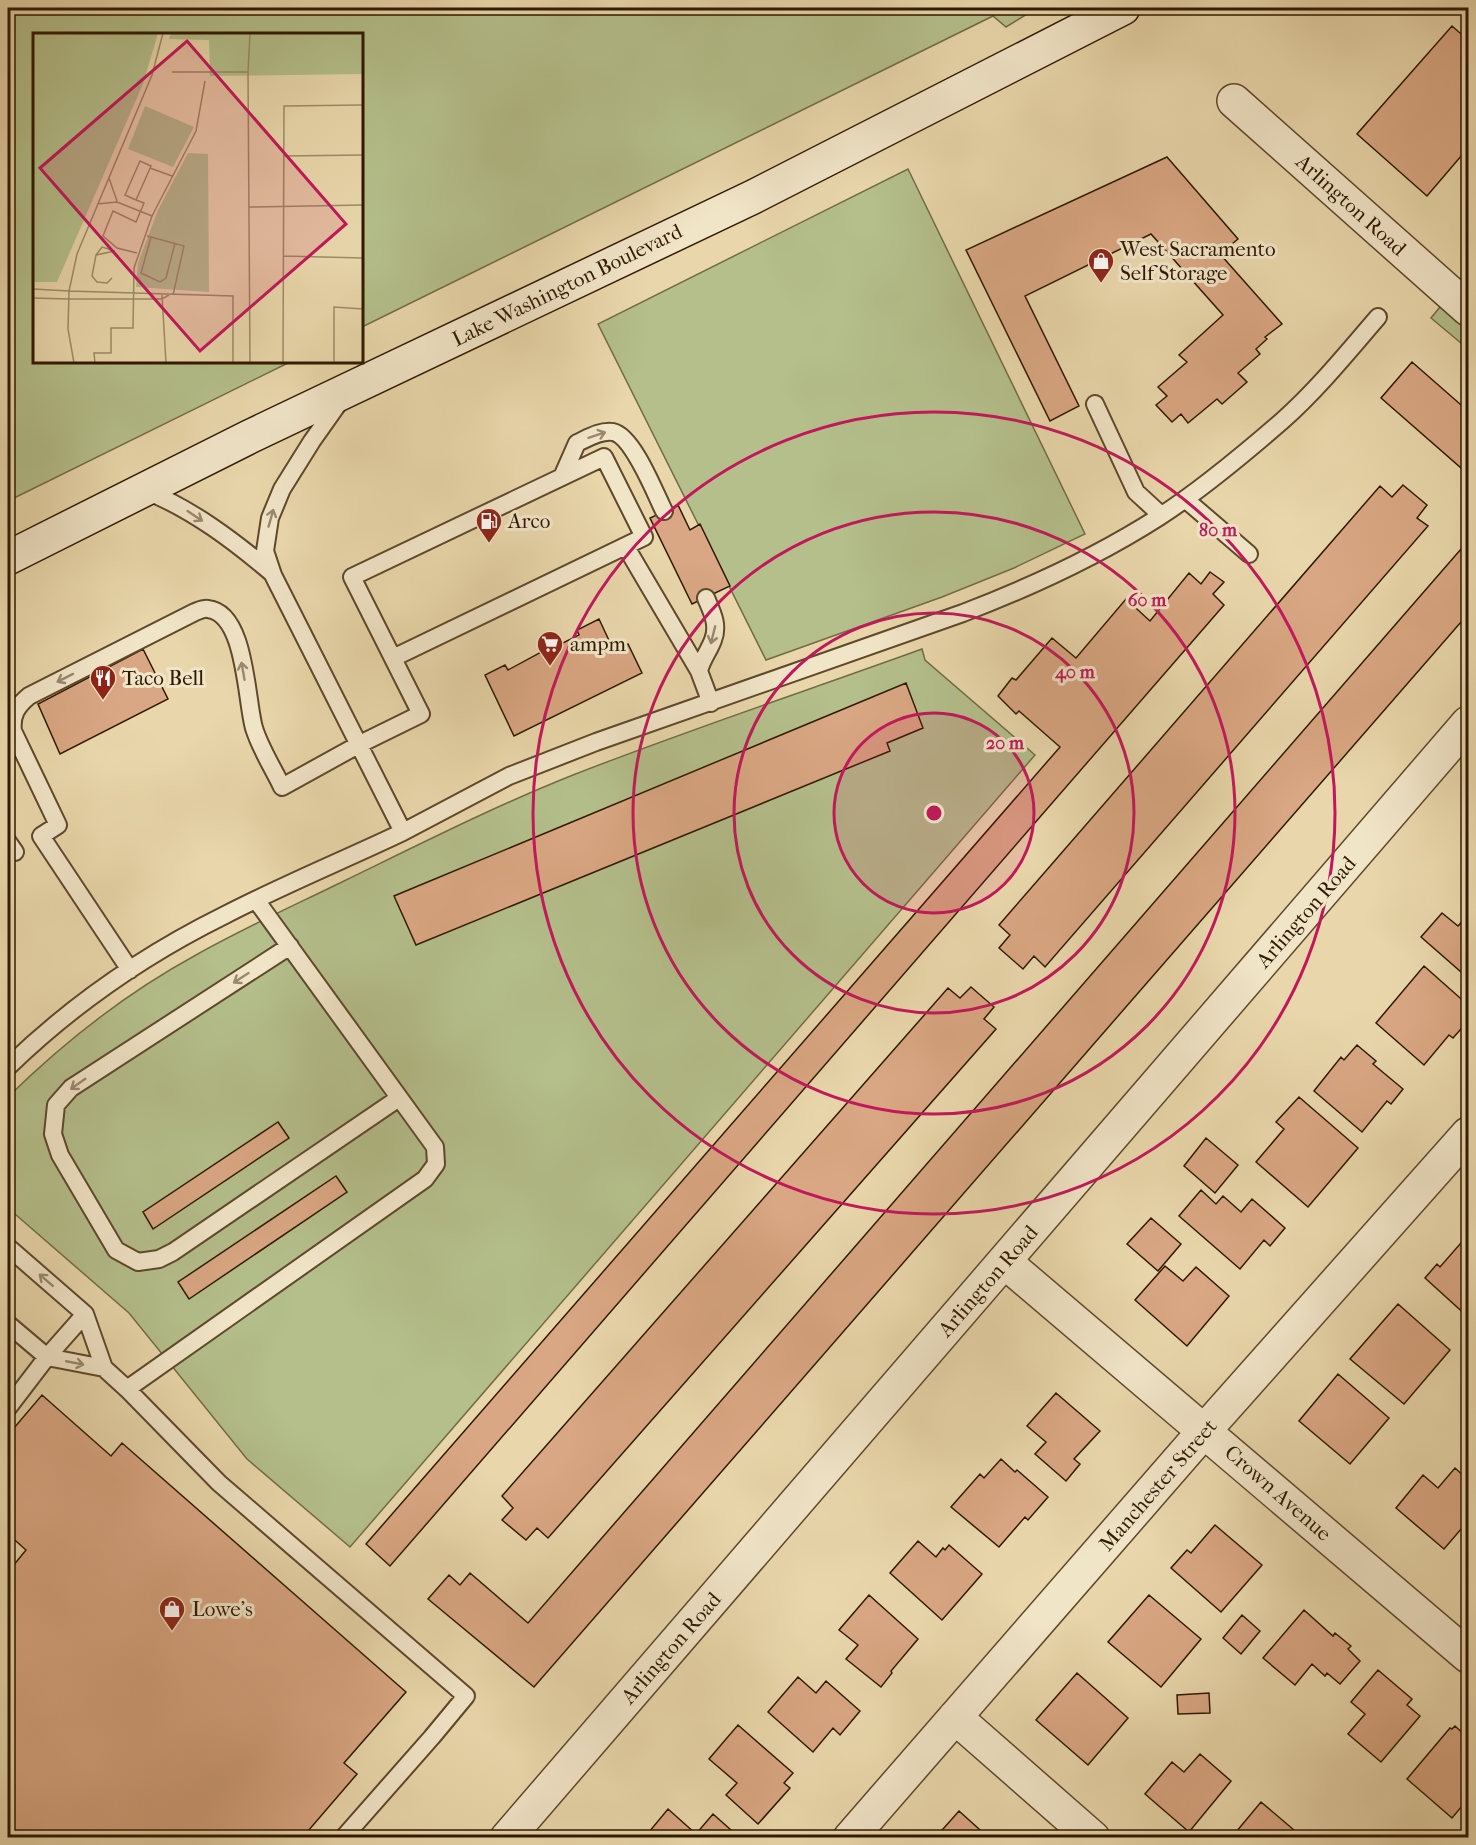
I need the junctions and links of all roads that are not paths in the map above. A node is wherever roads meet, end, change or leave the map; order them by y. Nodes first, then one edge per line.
1 (1123, 8) edge
2 (1234, 101) dead end
3 (1468, 309) edge
4 (1378, 317) dead end
5 (349, 390) junction
6 (1095, 404) dead end
7 (562, 477) junction
8 (144, 490) junction
9 (1185, 499) junction
10 (664, 511) dead end
11 (1161, 515) junction
12 (626, 547) junction
13 (1249, 554) dead end
14 (8, 558) edge
15 (273, 574) junction
16 (706, 598) dead end
17 (393, 658) junction
18 (699, 671) junction
19 (711, 702) junction
20 (1468, 723) edge
21 (358, 745) junction
22 (404, 832) junction
23 (256, 900) junction
24 (290, 946) junction
25 (130, 970) junction
26 (8, 1067) edge
27 (399, 1098) junction
28 (1465, 1146) edge
29 (8, 1247) edge
30 (1005, 1262) junction
31 (85, 1314) junction
32 (8, 1324) edge
33 (46, 1357) junction
34 (104, 1368) junction
35 (127, 1389) junction
36 (8, 1408) edge
37 (1205, 1430) junction
38 (1468, 1656) edge
39 (955, 1717) junction
40 (343, 1838) edge
41 (507, 1838) edge
42 (850, 1838) edge
43 (1093, 1838) edge

1 - 5 street, Lake Washington Boulevard
2 - 3 street, Arlington Road
4 - 9 lane
5 - 8 street, Lake Washington Boulevard
15 -> 5 lane
6 - 11 lane
7 -> 10 lane
7 - 12 lane
7 - 17 lane
8 - 14 street, Lake Washington Boulevard
8 -> 15 lane
9 - 11 lane
9 - 13 lane
11 - 19 lane
12 - 17 lane
12 - 18 lane
15 - 21 lane
16 -> 18 lane
17 - 21 lane
18 - 19 lane
19 - 22 lane
20 - 30 street, Arlington Road
21 - 22 lane
21 -> 25 lane
22 - 23 lane
23 - 24 lane
23 - 25 lane
24 - 27 lane
24 -> 27 lane
25 - 26 lane
27 - 35 lane
28 - 37 street, Manchester Street
31 -> 29 lane
30 - 37 street, Crown Avenue
30 - 41 street, Arlington Road
31 - 33 lane
31 - 34 lane
32 - 33 lane
33 -> 34 lane
33 - 36 lane
34 - 35 lane
35 - 40 lane
37 - 38 street, Crown Avenue
37 - 39 street, Manchester Street
39 - 42 street, Manchester Street
39 - 43 street

